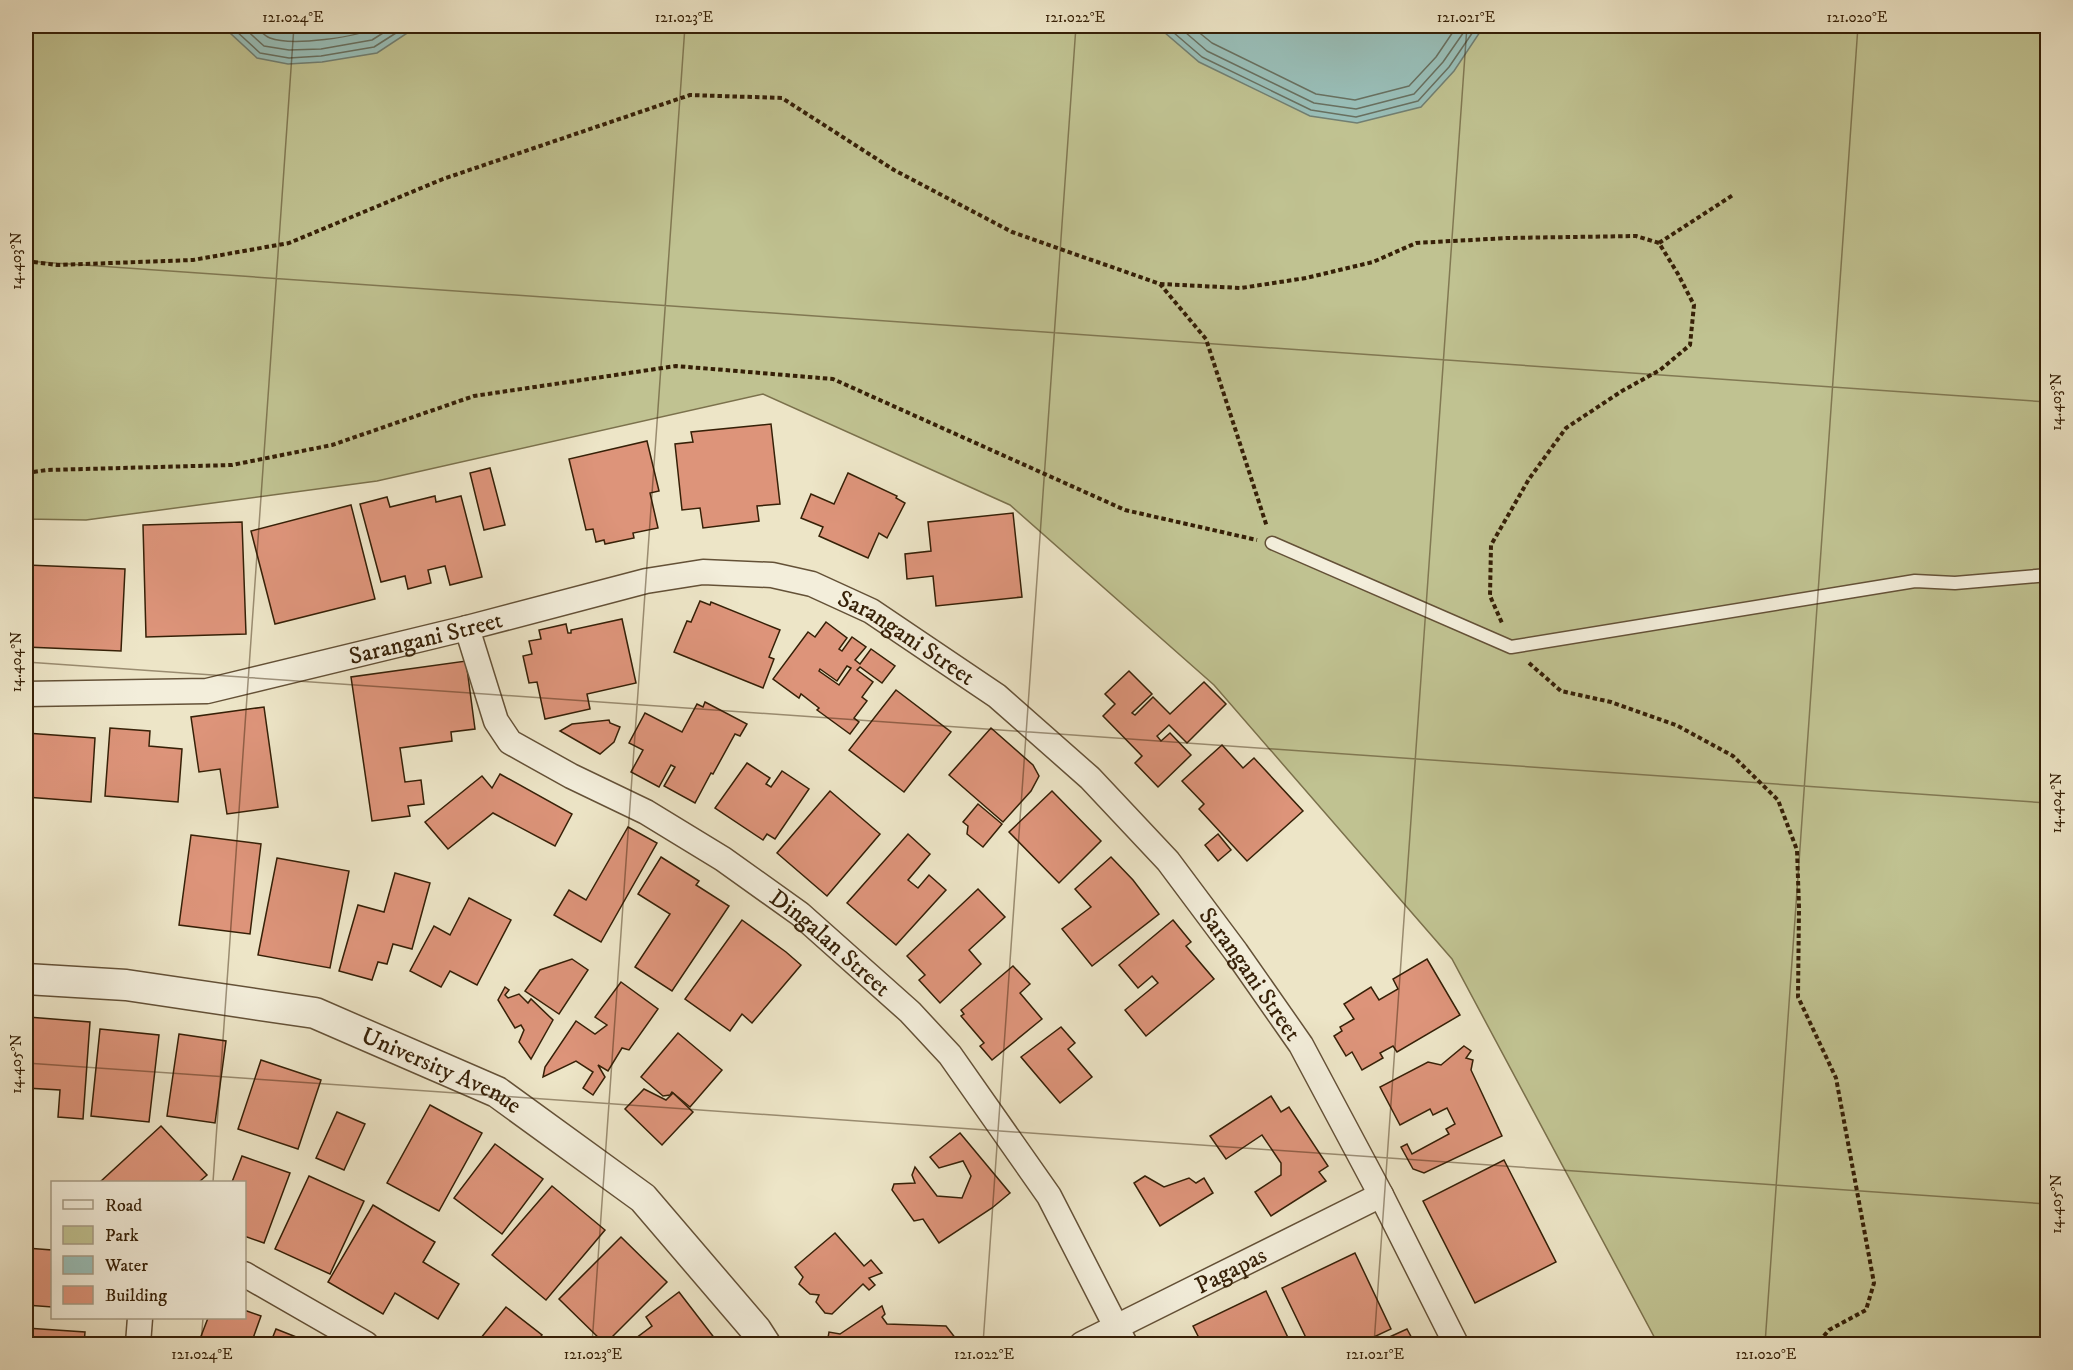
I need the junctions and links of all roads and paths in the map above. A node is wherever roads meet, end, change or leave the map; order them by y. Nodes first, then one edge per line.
1 (1733, 195) dead end
2 (1659, 243) junction
3 (26, 261) edge
4 (1160, 284) junction
5 (26, 473) edge
6 (1272, 543) junction
7 (2048, 575) edge
8 (466, 628) junction
9 (1512, 647) junction
10 (26, 694) edge
11 (26, 979) edge
12 (1381, 1195) junction
13 (246, 1275) edge
14 (140, 1319) edge
15 (1121, 1336) edge
16 (138, 1344) edge
17 (366, 1344) edge
18 (765, 1344) edge
19 (1082, 1344) edge
20 (1456, 1344) edge
21 (1817, 1344) edge

1 - 2 path
2 - 4 path
2 - 9 path
3 - 4 path
4 - 6 path
5 - 6 path
6 - 9 lane
7 - 9 lane
8 - 10 street, Sarangani Street
8 - 12 street, Sarangani Street
8 - 15 street, Dingalan Street
9 - 21 path
11 - 18 street, University Avenue
12 - 15 street, Pagapas
12 - 20 street, Sarangani Street
13 - 17 street
14 - 16 street
15 - 19 street, Pagapas

